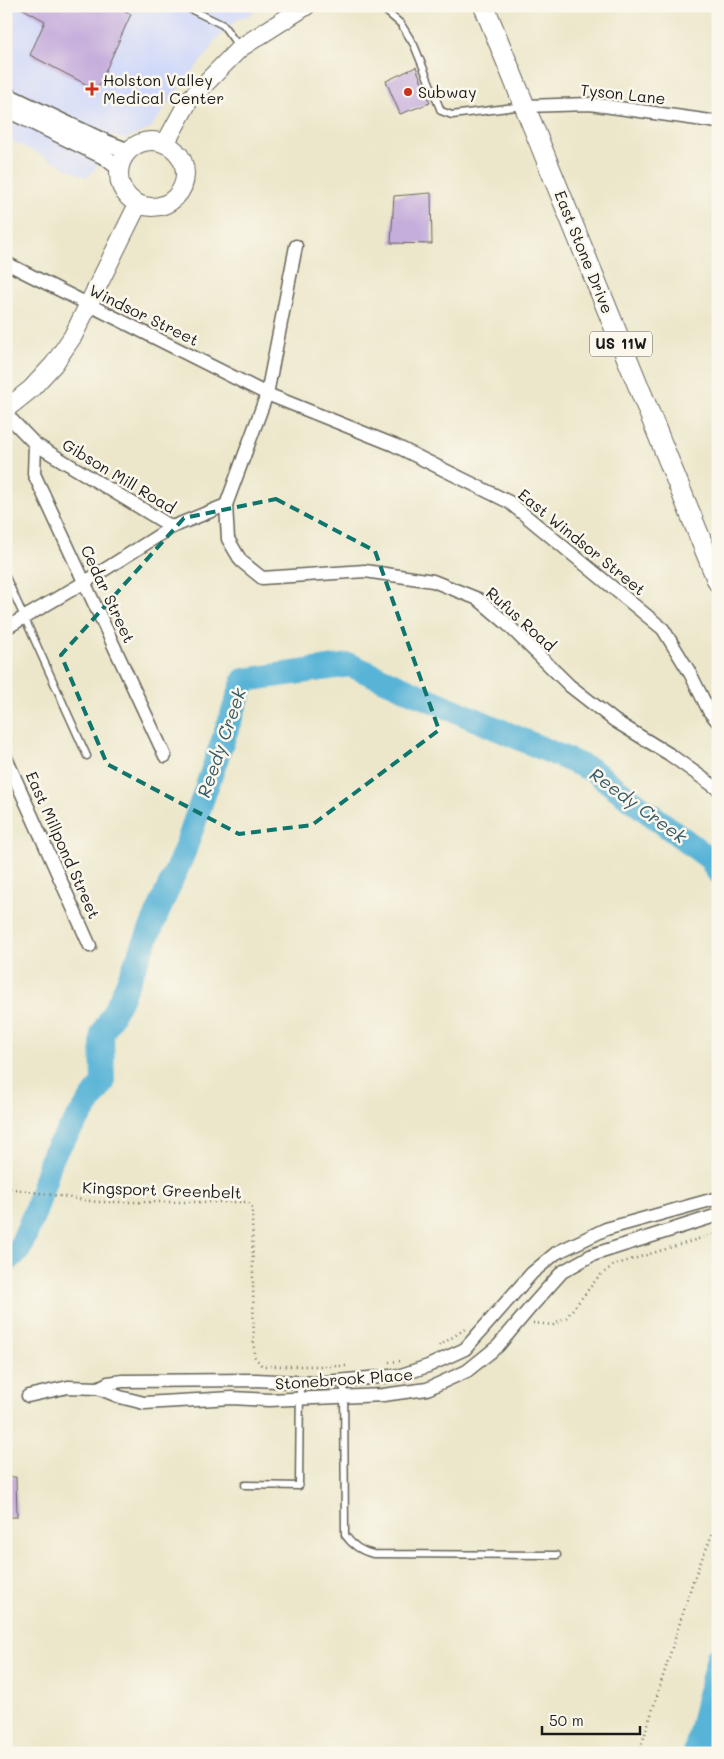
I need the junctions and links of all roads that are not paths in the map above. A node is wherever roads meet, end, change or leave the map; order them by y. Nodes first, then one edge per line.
1 (184, 6) edge
2 (306, 6) edge
3 (380, 6) edge
4 (484, 6) edge
5 (240, 48) junction
6 (6, 95) edge
7 (524, 106) junction
8 (6, 109) edge
9 (718, 122) edge
10 (165, 144) junction
11 (128, 151) junction
12 (119, 168) junction
13 (138, 204) junction
14 (296, 246) dead end
15 (6, 263) edge
16 (88, 305) junction
17 (267, 394) junction
18 (6, 409) edge
19 (6, 414) edge
20 (35, 444) junction
21 (226, 505) junction
22 (172, 527) junction
23 (6, 578) edge
24 (85, 582) junction
25 (718, 582) edge
26 (25, 617) junction
27 (6, 628) edge
28 (718, 722) edge
29 (87, 756) dead end
30 (165, 756) dead end
31 (6, 758) edge
32 (718, 789) edge
33 (90, 946) dead end
34 (718, 1198) edge
35 (718, 1215) edge
36 (344, 1380) junction
37 (300, 1382) junction
38 (98, 1388) junction
39 (28, 1396) dead end
40 (344, 1397) junction
41 (300, 1399) junction
42 (245, 1485) dead end
43 (557, 1555) dead end

1 - 5 lane
2 - 5 main road
3 - 7 lane
4 - 7 highway, East Stone Drive / US 11W
5 - 10 main road
6 - 11 street
7 - 9 street, Tyson Lane
7 - 25 highway, East Stone Drive / US 11W
8 - 12 street
10 - 11 main road
10 - 13 main road
11 - 12 main road
12 - 13 main road
13 - 16 main road
14 - 17 street
15 - 16 street, Windsor Street
16 - 17 street, Windsor Street
16 - 18 main road
17 - 21 street
17 - 28 street, East Windsor Street
19 - 20 street, Gibson Mill Road
20 - 22 street, Gibson Mill Road
20 - 24 street, Cedar Street
21 - 22 street, Gibson Mill Road
21 - 32 street, Rufus Road
22 - 24 street
23 - 26 lane
24 - 26 street
24 - 30 street, Cedar Street
26 - 27 street
26 - 29 lane
31 - 33 street, East Millpond Street
34 - 36 street, Stonebrook Place
35 - 40 street, Stonebrook Place
36 - 37 street, Stonebrook Place
36 - 40 lane
37 - 38 street, Stonebrook Place
37 - 41 lane
38 - 39 street, Stonebrook Place
38 - 41 street, Stonebrook Place
40 - 41 street, Stonebrook Place
40 - 43 lane
41 - 42 lane

